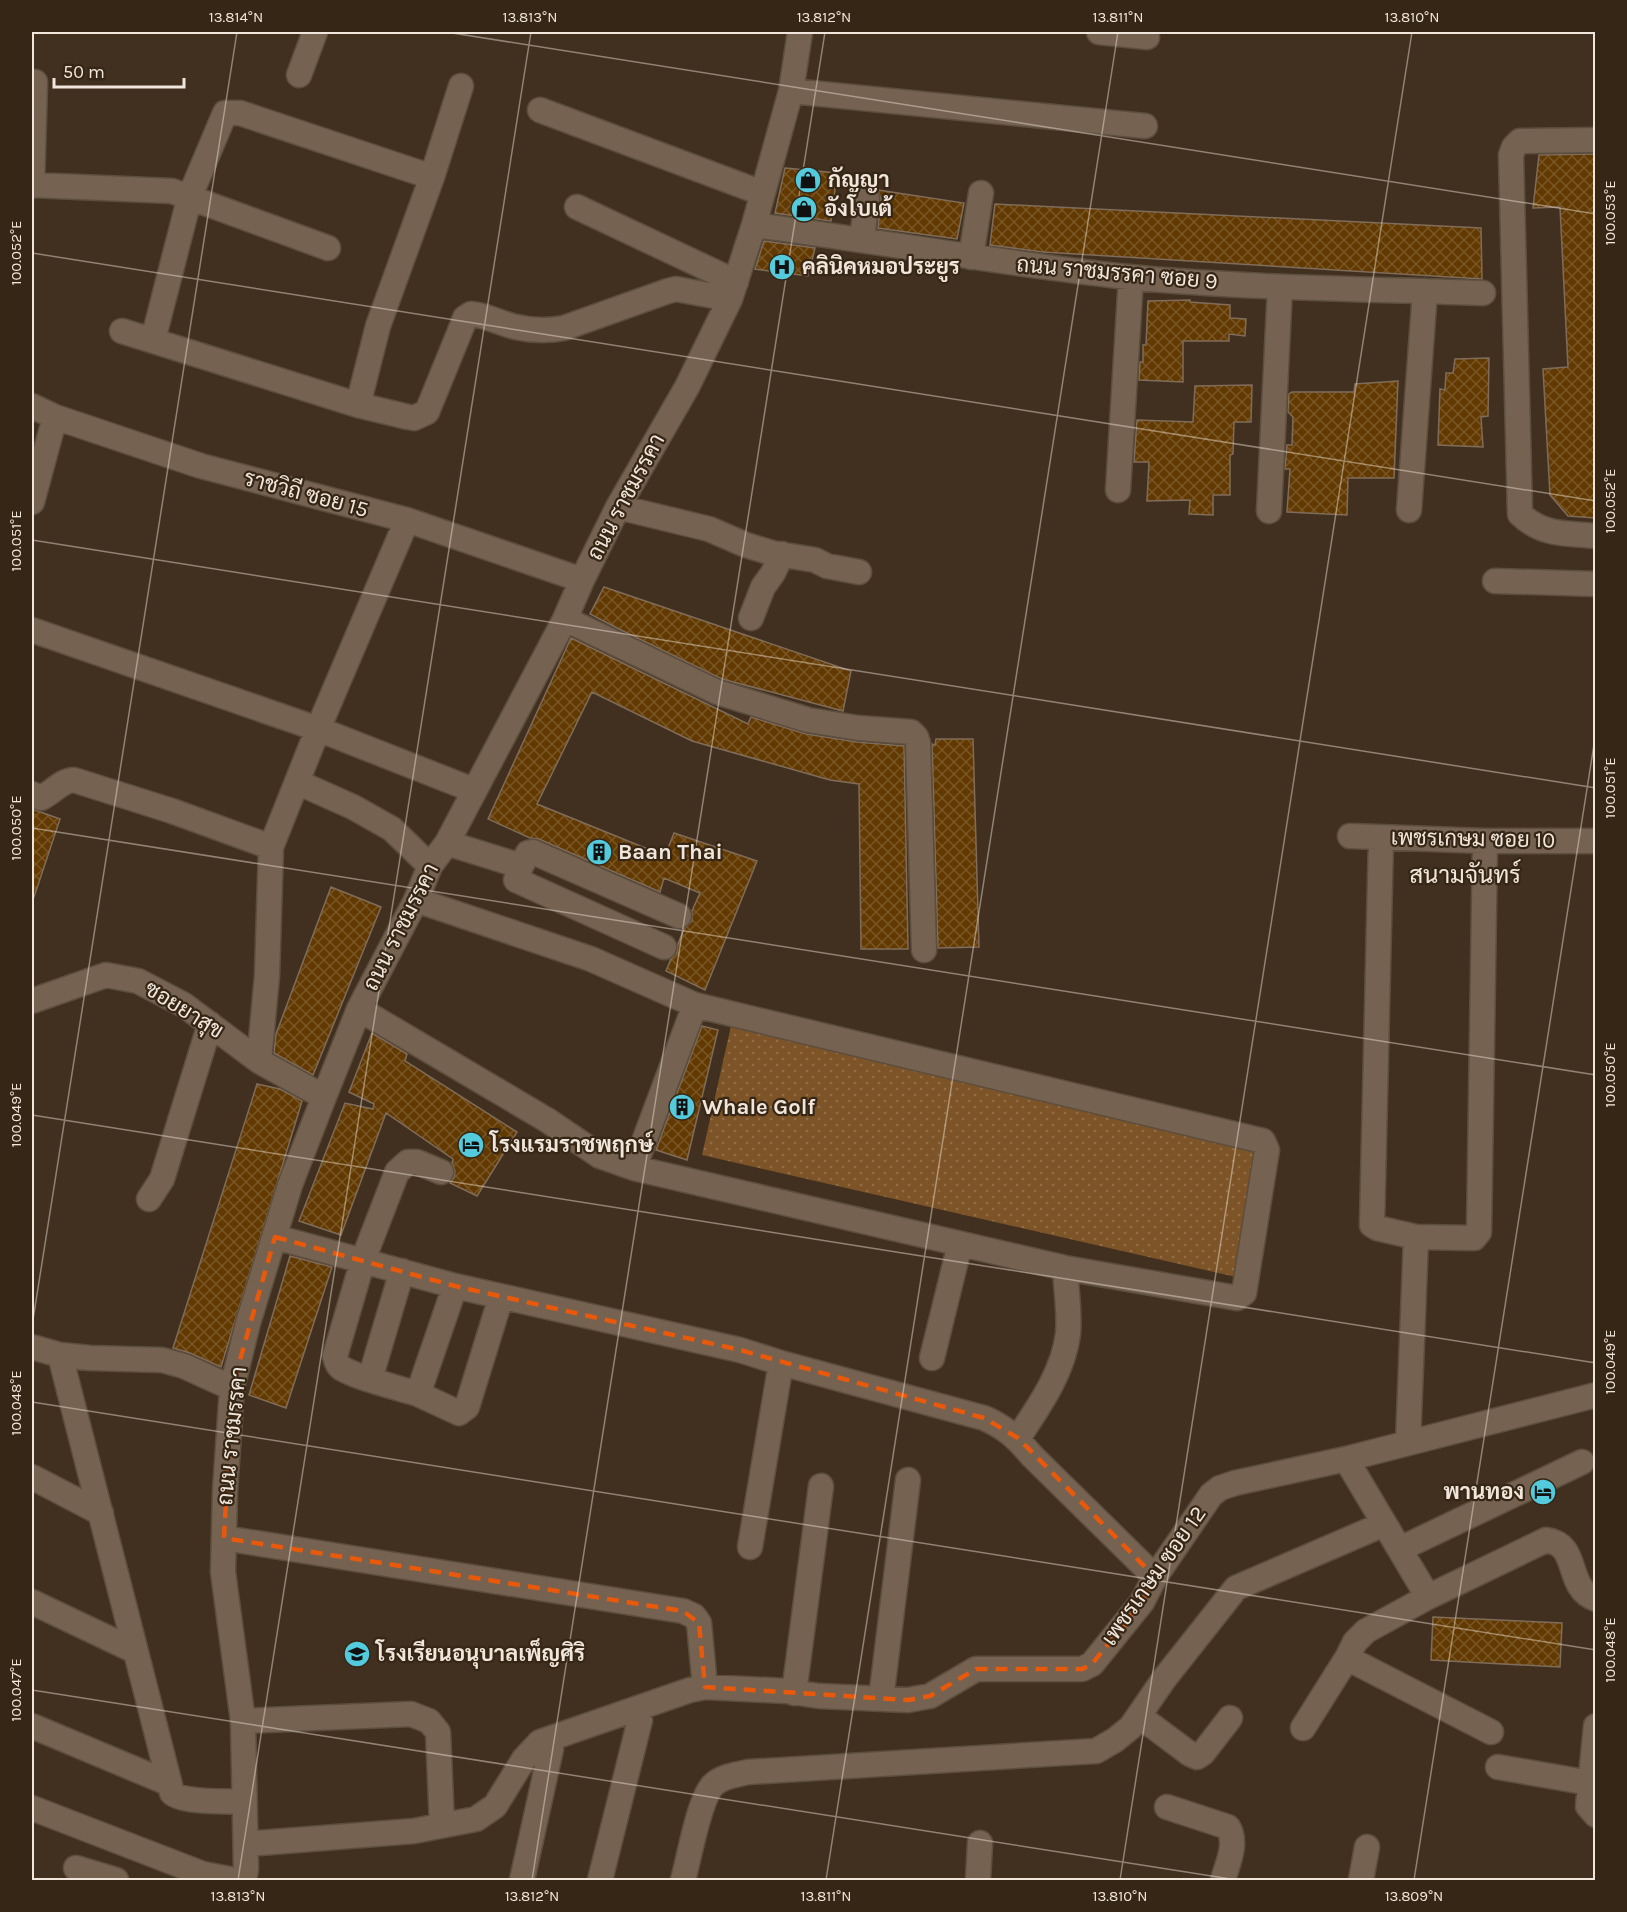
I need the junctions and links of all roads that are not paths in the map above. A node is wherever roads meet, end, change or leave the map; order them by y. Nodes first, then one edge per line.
1 (315, 32) edge
2 (800, 32) edge
3 (1099, 32) edge
4 (1147, 37) dead end
5 (299, 75) dead end
6 (35, 82) dead end
7 (461, 86) dead end
8 (791, 91) junction
9 (540, 111) dead end
10 (1145, 126) dead end
11 (1596, 140) edge
12 (432, 177) junction
13 (32, 186) edge
14 (762, 193) junction
15 (981, 193) dead end
16 (190, 196) junction
17 (867, 198) dead end
18 (577, 207) dead end
19 (754, 225) junction
20 (862, 239) junction
21 (328, 248) dead end
22 (970, 256) junction
23 (1131, 277) junction
24 (1280, 287) junction
25 (733, 291) junction
26 (1425, 291) junction
27 (1483, 293) dead end
28 (122, 331) dead end
29 (153, 340) junction
30 (358, 405) junction
31 (32, 406) edge
32 (55, 417) junction
33 (33, 487) edge
34 (1118, 490) dead end
35 (618, 507) junction
36 (1409, 510) dead end
37 (1269, 511) dead end
38 (407, 520) junction
39 (1596, 536) edge
40 (782, 554) junction
41 (860, 572) dead end
42 (582, 580) junction
43 (1494, 580) dead end
44 (1596, 584) edge
45 (751, 618) dead end
46 (565, 619) junction
47 (32, 630) edge
48 (318, 729) junction
49 (297, 782) junction
50 (473, 790) junction
51 (32, 794) edge
52 (1350, 836) dead end
53 (1381, 838) junction
54 (1485, 841) junction
55 (1596, 841) edge
56 (447, 843) junction
57 (271, 847) junction
58 (430, 866) junction
59 (521, 866) junction
60 (416, 900) junction
61 (679, 916) dead end
62 (664, 947) dead end
63 (924, 950) dead end
64 (32, 1001) edge
65 (695, 1005) junction
66 (359, 1009) junction
67 (210, 1024) junction
68 (259, 1061) junction
69 (324, 1097) junction
70 (634, 1168) junction
71 (441, 1172) dead end
72 (149, 1199) dead end
73 (275, 1237) junction
74 (1416, 1237) junction
75 (960, 1244) junction
76 (363, 1260) junction
77 (1065, 1268) junction
78 (402, 1271) junction
79 (455, 1286) junction
80 (501, 1297) junction
81 (32, 1347) edge
82 (60, 1355) junction
83 (933, 1358) dead end
84 (781, 1363) junction
85 (370, 1379) junction
86 (232, 1388) junction
87 (418, 1394) junction
88 (1596, 1395) edge
89 (1018, 1438) junction
90 (1408, 1443) junction
91 (1346, 1459) junction
92 (1582, 1462) dead end
93 (32, 1477) edge
94 (908, 1480) dead end
95 (821, 1486) dead end
96 (101, 1513) junction
97 (1384, 1524) junction
98 (224, 1538) junction
99 (750, 1547) dead end
100 (1400, 1550) junction
101 (1155, 1577) junction
102 (1428, 1597) junction
103 (1596, 1599) edge
104 (32, 1602) edge
105 (135, 1651) junction
106 (1347, 1658) junction
107 (705, 1687) junction
108 (794, 1693) junction
109 (881, 1699) junction
110 (642, 1713) junction
111 (1138, 1716) junction
112 (1230, 1718) dead end
113 (243, 1721) junction
114 (32, 1726) edge
115 (1596, 1726) edge
116 (1303, 1728) dead end
117 (1491, 1732) dead end
118 (551, 1749) dead end
119 (1498, 1767) dead end
120 (1590, 1782) junction
121 (168, 1783) junction
122 (244, 1802) junction
123 (1167, 1807) dead end
124 (32, 1808) edge
125 (1596, 1815) edge
126 (442, 1826) junction
127 (980, 1843) dead end
128 (246, 1844) junction
129 (1367, 1847) dead end
130 (76, 1868) dead end
131 (188, 1875) edge
132 (116, 1881) edge
133 (235, 1881) edge
134 (244, 1881) edge
135 (522, 1881) edge
136 (600, 1881) edge
137 (683, 1881) edge
138 (978, 1881) edge
139 (1222, 1881) edge
140 (1361, 1881) edge

1 - 5 street
2 - 8 street, ถนน ราชมรรคา
3 - 4 street
6 - 13 street
7 - 12 street
8 - 10 street
8 - 14 street, ถนน ราชมรรคา
9 - 14 street
11 - 39 street
12 - 16 street
12 - 30 street
13 - 16 street
14 - 19 street, ถนน ราชมรรคา
15 - 22 street
16 - 21 street
16 - 29 street
17 - 20 street
18 - 25 street
19 - 20 street, ถนน ราชมรรคา ซอย 9
19 - 25 street, ถนน ราชมรรคา
20 - 22 street, ถนน ราชมรรคา ซอย 9
22 - 23 street, ถนน ราชมรรคา ซอย 9
23 - 24 street, ถนน ราชมรรคา ซอย 9
23 - 34 street
24 - 26 street, ถนน ราชมรรคา ซอย 9
24 - 37 street
25 - 30 street
25 - 35 street, ถนน ราชมรรคา
26 - 27 street, ถนน ราชมรรคา ซอย 9
26 - 36 street
28 - 29 street
29 - 30 street
31 - 32 street, ราชวิถี ซอย 15
32 - 33 street
32 - 38 street, ราชวิถี ซอย 15
35 - 40 street
35 - 42 street, ถนน ราชมรรคา
38 - 42 street, ราชวิถี ซอย 15
38 - 48 street
40 - 41 street
40 - 45 street
42 - 46 street, ถนน ราชมรรคา
43 - 44 street
46 - 50 street, ถนน ราชมรรคา
46 - 63 street
47 - 48 street
48 - 49 street
48 - 50 street
49 - 57 street
49 - 58 street
50 - 56 street, ถนน ราชมรรคา
51 - 57 street
52 - 53 street, เพชรเกษม ซอย 10
53 - 54 street, เพชรเกษม ซอย 10
53 - 74 street
54 - 55 street, เพชรเกษม ซอย 10
54 - 74 street
56 - 58 street, ถนน ราชมรรคา
56 - 59 street
57 - 68 street
58 - 60 street, ถนน ราชมรรคา
59 - 61 street
59 - 62 street
60 - 65 street
60 - 66 street, ถนน ราชมรรคา
64 - 67 street, ซอยยาสุข
65 - 70 street
65 - 77 street
66 - 69 street, ถนน ราชมรรคา
66 - 70 street
67 - 68 street, ซอยยาสุข
67 - 72 street
68 - 69 street, ซอยยาสุข
69 - 73 street, ถนน ราชมรรคา
70 - 75 street
71 - 76 street
73 - 76 street
73 - 86 street, ถนน ราชมรรคา
74 - 90 street
75 - 77 street
75 - 83 street
76 - 78 street
76 - 85 street
77 - 89 street
78 - 79 street
78 - 85 street
79 - 80 street
79 - 87 street
80 - 84 street
80 - 87 street
81 - 82 street
82 - 86 street
82 - 96 street
84 - 89 street
84 - 99 street
85 - 87 street
86 - 98 street, ถนน ราชมรรคา
88 - 90 street, เพชรเกษม ซอย 12
89 - 101 street
90 - 91 street, เพชรเกษม ซอย 12
91 - 97 street
91 - 101 street, เพชรเกษม ซอย 12
92 - 100 street
93 - 96 street
94 - 109 street
95 - 108 street
96 - 105 street
97 - 100 street
97 - 111 street
98 - 107 street
98 - 113 street, ถนน ราชมรรคา
100 - 102 street
101 - 109 street, เพชรเกษม ซอย 12
102 - 103 street
102 - 106 street
104 - 105 street
105 - 121 street
106 - 116 street
106 - 117 street
107 - 108 street, เพชรเกษม ซอย 12
107 - 110 street, เพชรเกษม ซอย 12
108 - 109 street, เพชรเกษม ซอย 12
110 - 126 street, เพชรเกษม ซอย 12
110 - 136 street
111 - 112 street
111 - 137 street
113 - 122 street, ถนน ราชมรรคา
113 - 126 street
114 - 121 street
115 - 120 street
118 - 135 street
119 - 120 street
120 - 125 street
121 - 122 street
122 - 128 street, ถนน ราชมรรคา
123 - 139 street
124 - 131 street
126 - 128 street, เพชรเกษม ซอย 12
127 - 138 street
128 - 134 street, ถนน ราชมรรคา
129 - 140 street
130 - 132 street
131 - 133 street

